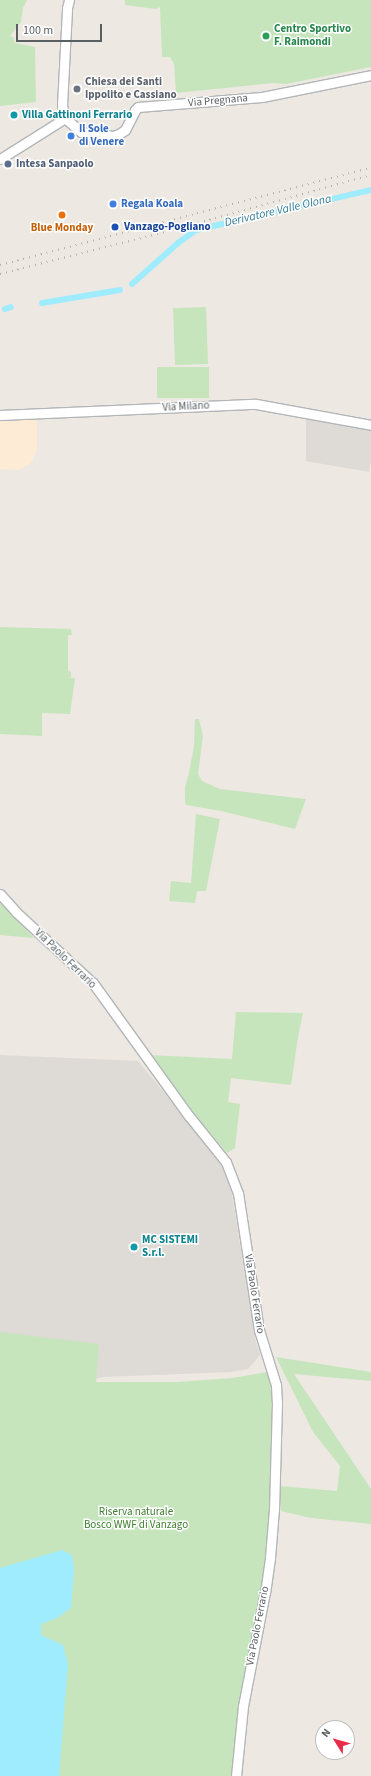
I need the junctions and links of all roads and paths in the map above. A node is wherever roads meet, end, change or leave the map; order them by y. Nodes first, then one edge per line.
1 (69, 0) edge
2 (371, 75) edge
3 (65, 118) junction
4 (0, 158) edge
5 (0, 416) edge
6 (371, 425) edge
7 (0, 894) edge
8 (236, 1776) edge

1 - 3 street
2 - 3 street, Via Pregnana
3 - 4 street
5 - 6 street, Via Milano
7 - 8 street, Via Paolo Ferrario

